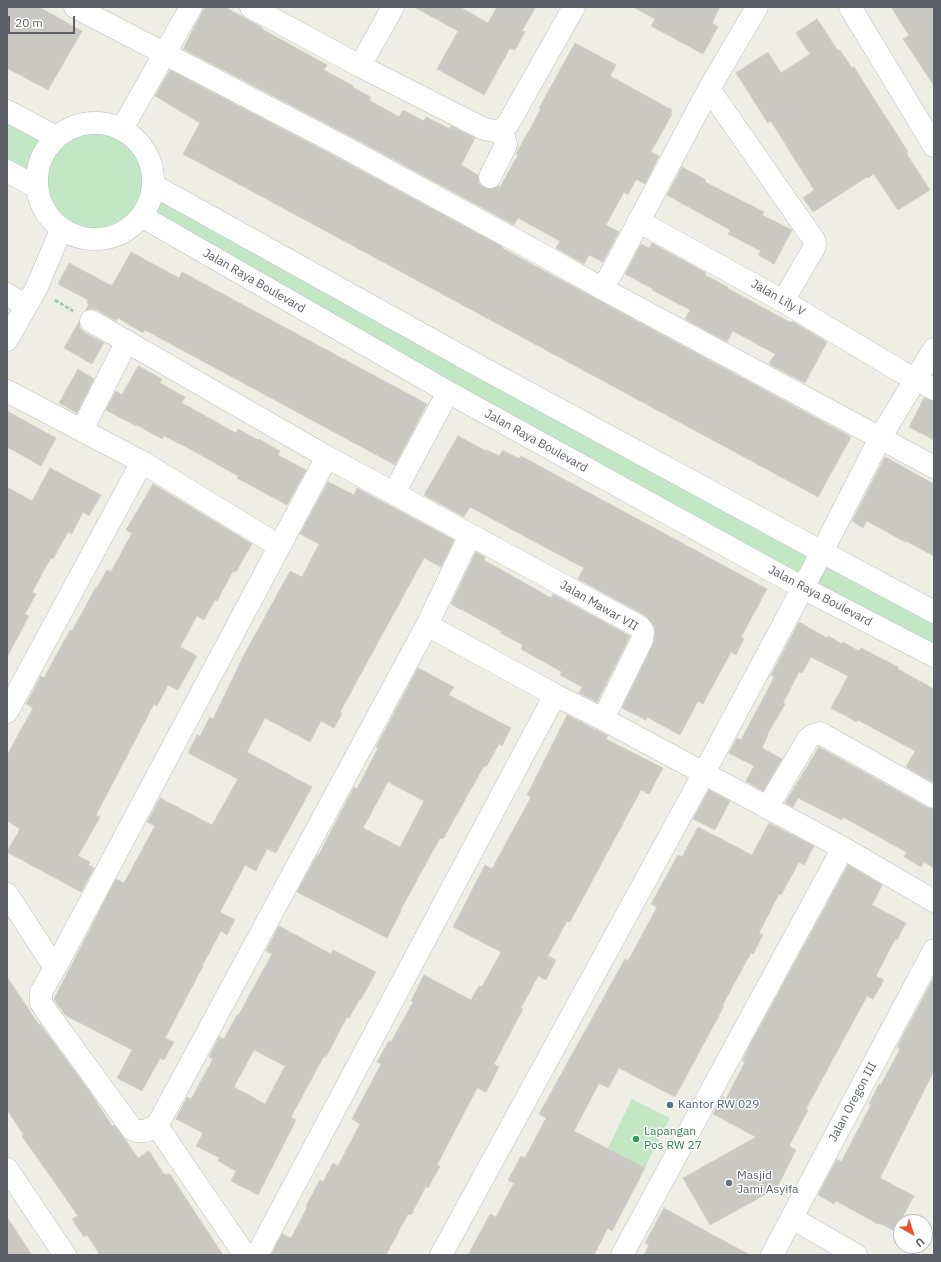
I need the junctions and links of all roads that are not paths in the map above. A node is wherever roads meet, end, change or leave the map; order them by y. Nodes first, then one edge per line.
1 (75, 7) edge
2 (191, 7) edge
3 (251, 7) edge
4 (393, 7) edge
5 (574, 7) edge
6 (757, 7) edge
7 (850, 7) edge
8 (164, 52) junction
9 (360, 66) junction
10 (709, 89) junction
11 (7, 111) edge
12 (123, 127) junction
13 (502, 130) junction
14 (56, 137) junction
15 (934, 146) edge
16 (7, 171) edge
17 (490, 177) dead end
18 (155, 186) junction
19 (36, 187) junction
20 (143, 217) junction
21 (638, 221) junction
22 (61, 230) junction
23 (603, 289) junction
24 (7, 294) edge
25 (31, 298) junction
26 (783, 301) junction
27 (91, 321) road end
28 (7, 340) edge
29 (127, 342) junction
30 (934, 348) edge
31 (925, 384) edge
32 (7, 391) edge
33 (448, 392) junction
34 (82, 430) junction
35 (880, 438) junction
36 (327, 457) junction
37 (142, 462) junction
38 (934, 466) edge
39 (394, 493) junction
40 (470, 535) junction
41 (280, 546) junction
42 (822, 552) junction
43 (803, 588) junction
44 (934, 612) edge
45 (427, 625) junction
46 (934, 656) edge
47 (555, 695) junction
48 (7, 712) edge
49 (602, 719) junction
50 (704, 773) junction
51 (934, 797) edge
52 (767, 808) junction
53 (842, 848) junction
54 (7, 894) edge
55 (934, 901) edge
56 (934, 950) edge
57 (55, 968) junction
58 (158, 1126) junction
59 (8, 1173) edge
60 (792, 1218) junction
61 (65, 1255) edge
62 (245, 1255) edge
63 (257, 1255) edge
64 (441, 1255) edge
65 (622, 1255) edge
66 (772, 1255) edge
67 (856, 1255) edge

1 - 8 street
2 - 8 street
3 - 9 street
4 - 9 street
5 - 13 street
6 - 10 street
7 - 15 street
8 - 12 street
8 - 23 street
9 - 13 street
10 - 21 street
10 - 26 street
11 - 14 street
12 - 14 street
12 - 18 street
13 - 17 street
14 - 19 street
16 - 19 street
18 - 20 street
18 - 42 street
19 - 22 street
20 - 22 street
20 - 33 street, Jalan Raya Boulevard
21 - 23 street
21 - 26 street, Jalan Lily V
22 - 25 street
23 - 35 street
24 - 25 street
25 - 28 street
26 - 31 street, Jalan Lily V
27 - 29 street
29 - 34 street
29 - 36 street
30 - 31 street
31 - 35 street
32 - 34 street
33 - 39 street
33 - 43 street, Jalan Raya Boulevard
34 - 37 street
35 - 38 street
35 - 42 street
36 - 39 street
36 - 41 street
37 - 41 street
37 - 48 street
39 - 40 street
40 - 45 street
40 - 49 street, Jalan Mawar VII
41 - 57 street
42 - 43 street
42 - 44 street
43 - 46 street, Jalan Raya Boulevard
43 - 50 street
45 - 47 street
45 - 58 street
47 - 49 street
47 - 63 street
49 - 50 street
50 - 52 street
50 - 64 street
51 - 52 street
52 - 53 street
53 - 55 street
53 - 65 street
54 - 57 street
56 - 60 street, Jalan Oregon III
57 - 58 street
58 - 62 street
59 - 61 street
60 - 66 street, Jalan Oregon III
60 - 67 street

